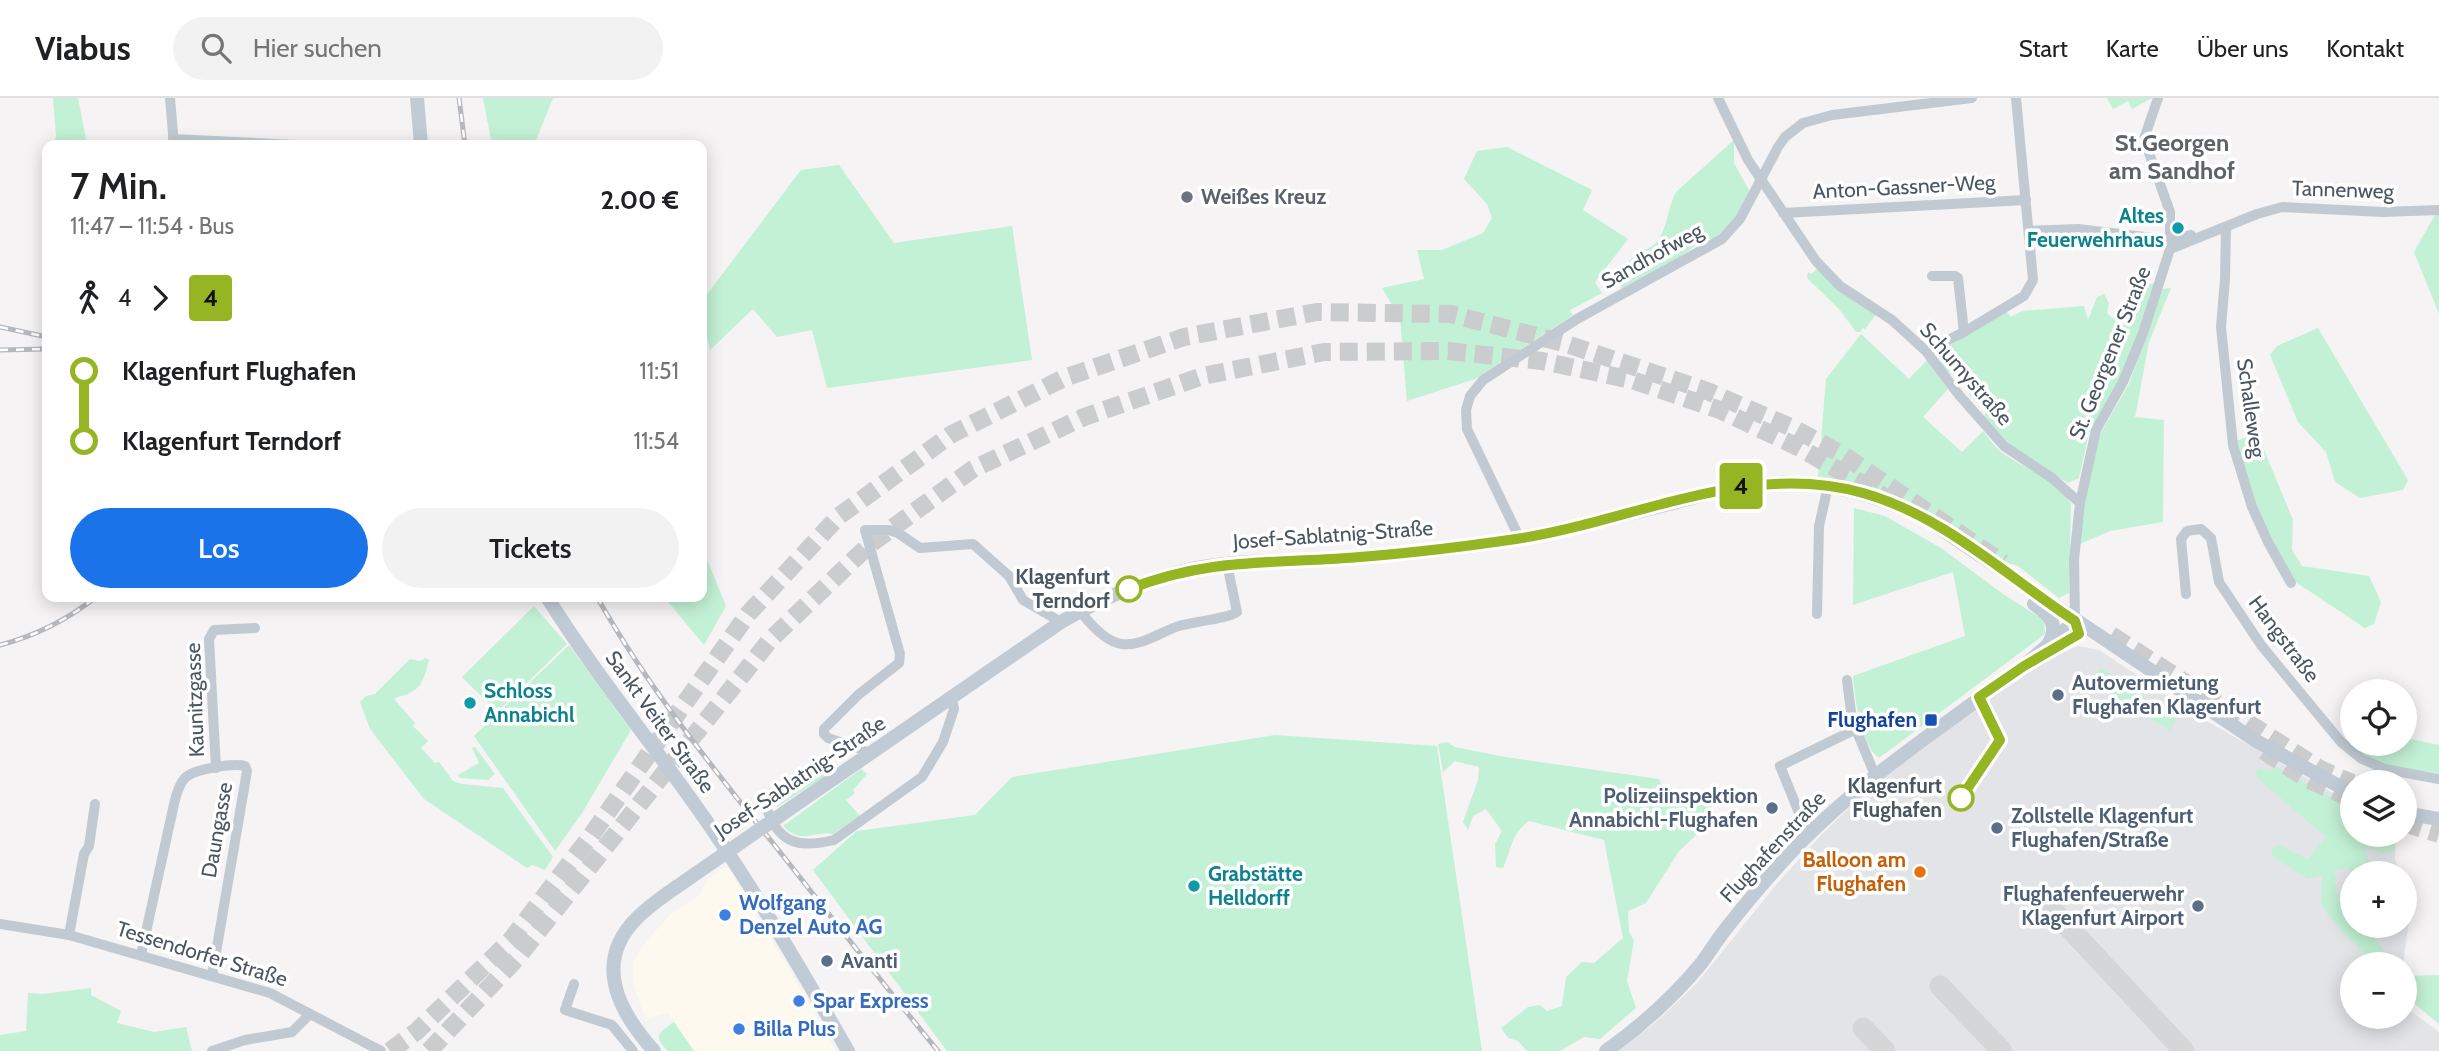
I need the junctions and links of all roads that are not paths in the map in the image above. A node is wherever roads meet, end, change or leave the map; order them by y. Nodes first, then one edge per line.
1 (170, 98) edge
2 (417, 98) edge
3 (1718, 98) edge
4 (1972, 98) edge
5 (2015, 98) edge
6 (2158, 98) edge
7 (173, 140) edge
8 (421, 140) edge
9 (1761, 180) junction
10 (2026, 200) junction
11 (2439, 210) edge
12 (1783, 213) junction
13 (2226, 227) junction
14 (2029, 230) junction
15 (2170, 244) junction
16 (1932, 276) dead end
17 (1964, 332) junction
18 (1926, 351) junction
19 (1828, 486) junction
20 (2080, 503) junction
21 (1520, 539) junction
22 (1984, 558) junction
23 (1227, 564) junction
24 (2291, 583) dead end
25 (2186, 594) dead end
26 (550, 602) edge
27 (1080, 611) junction
28 (1816, 614) dead end
29 (2075, 621) junction
30 (1061, 622) junction
31 (255, 628) dead end
32 (2049, 643) junction
33 (2024, 666) junction
34 (1847, 680) dead end
35 (952, 698) junction
36 (1856, 729) junction
37 (870, 755) junction
38 (216, 768) junction
39 (1875, 775) junction
40 (2439, 779) edge
41 (2340, 786) edge
42 (95, 804) dead end
43 (767, 809) dead end
44 (2417, 815) edge
45 (2439, 819) edge
46 (1808, 835) junction
47 (0, 923) edge
48 (69, 935) junction
49 (141, 955) junction
50 (212, 976) junction
51 (574, 984) dead end
52 (310, 1014) junction
53 (212, 1051) edge
54 (381, 1051) edge
55 (633, 1051) edge
56 (654, 1051) edge
57 (848, 1051) edge
58 (1605, 1051) edge

1 - 7 street
2 - 8 main road
3 - 9 street, Schumystraße
4 - 9 street, Sandhofweg
5 - 10 street
6 - 15 street, St. Georgener Straße
9 - 12 street, Schumystraße
9 - 21 street, Sandhofweg
10 - 12 street, Anton-Gassner-Weg
10 - 14 street
11 - 13 street, Tannenweg
12 - 18 street, Schumystraße
13 - 15 street, Tannenweg
13 - 24 street, Schalleweg
14 - 15 street, Tannenweg
14 - 17 street
15 - 20 street, St. Georgener Straße
16 - 17 street
17 - 18 street
18 - 20 street, Schumystraße
19 - 21 main road, Josef-Sablatnig-Straße
19 - 22 main road, Josef-Sablatnig-Straße
19 - 28 street
20 - 29 street
21 - 23 main road, Josef-Sablatnig-Straße
22 - 29 main road, Josef-Sablatnig-Straße
22 - 32 main road
23 - 27 main road, Josef-Sablatnig-Straße
23 - 27 street
25 - 40 street, Hangstraße
26 - 57 main road, Sankt Veiter Straße
27 - 30 main road, Josef-Sablatnig-Straße
29 - 32 main road, Flughafenstraße
29 - 33 main road, Flughafenstraße
29 - 41 main road, Josef-Sablatnig-Straße
30 - 35 main road, Josef-Sablatnig-Straße
30 - 37 street
31 - 38 street, Kaunitzgasse
32 - 33 main road, Flughafenstraße
33 - 39 main road, Flughafenstraße
34 - 36 street
35 - 37 main road, Josef-Sablatnig-Straße
35 - 43 street
36 - 39 street
36 - 46 street
37 - 56 main road, Josef-Sablatnig-Straße, bridge
38 - 49 street, Daungasse
38 - 50 street, Daungasse
39 - 46 main road, Flughafenstraße
42 - 48 street
44 - 45 main road
46 - 58 main road, Flughafenstraße
47 - 48 street, Tessendorfer Straße
48 - 49 street, Tessendorfer Straße
49 - 50 street, Tessendorfer Straße
50 - 52 street, Tessendorfer Straße
51 - 55 street
52 - 53 street
52 - 54 street, Tessendorfer Straße

